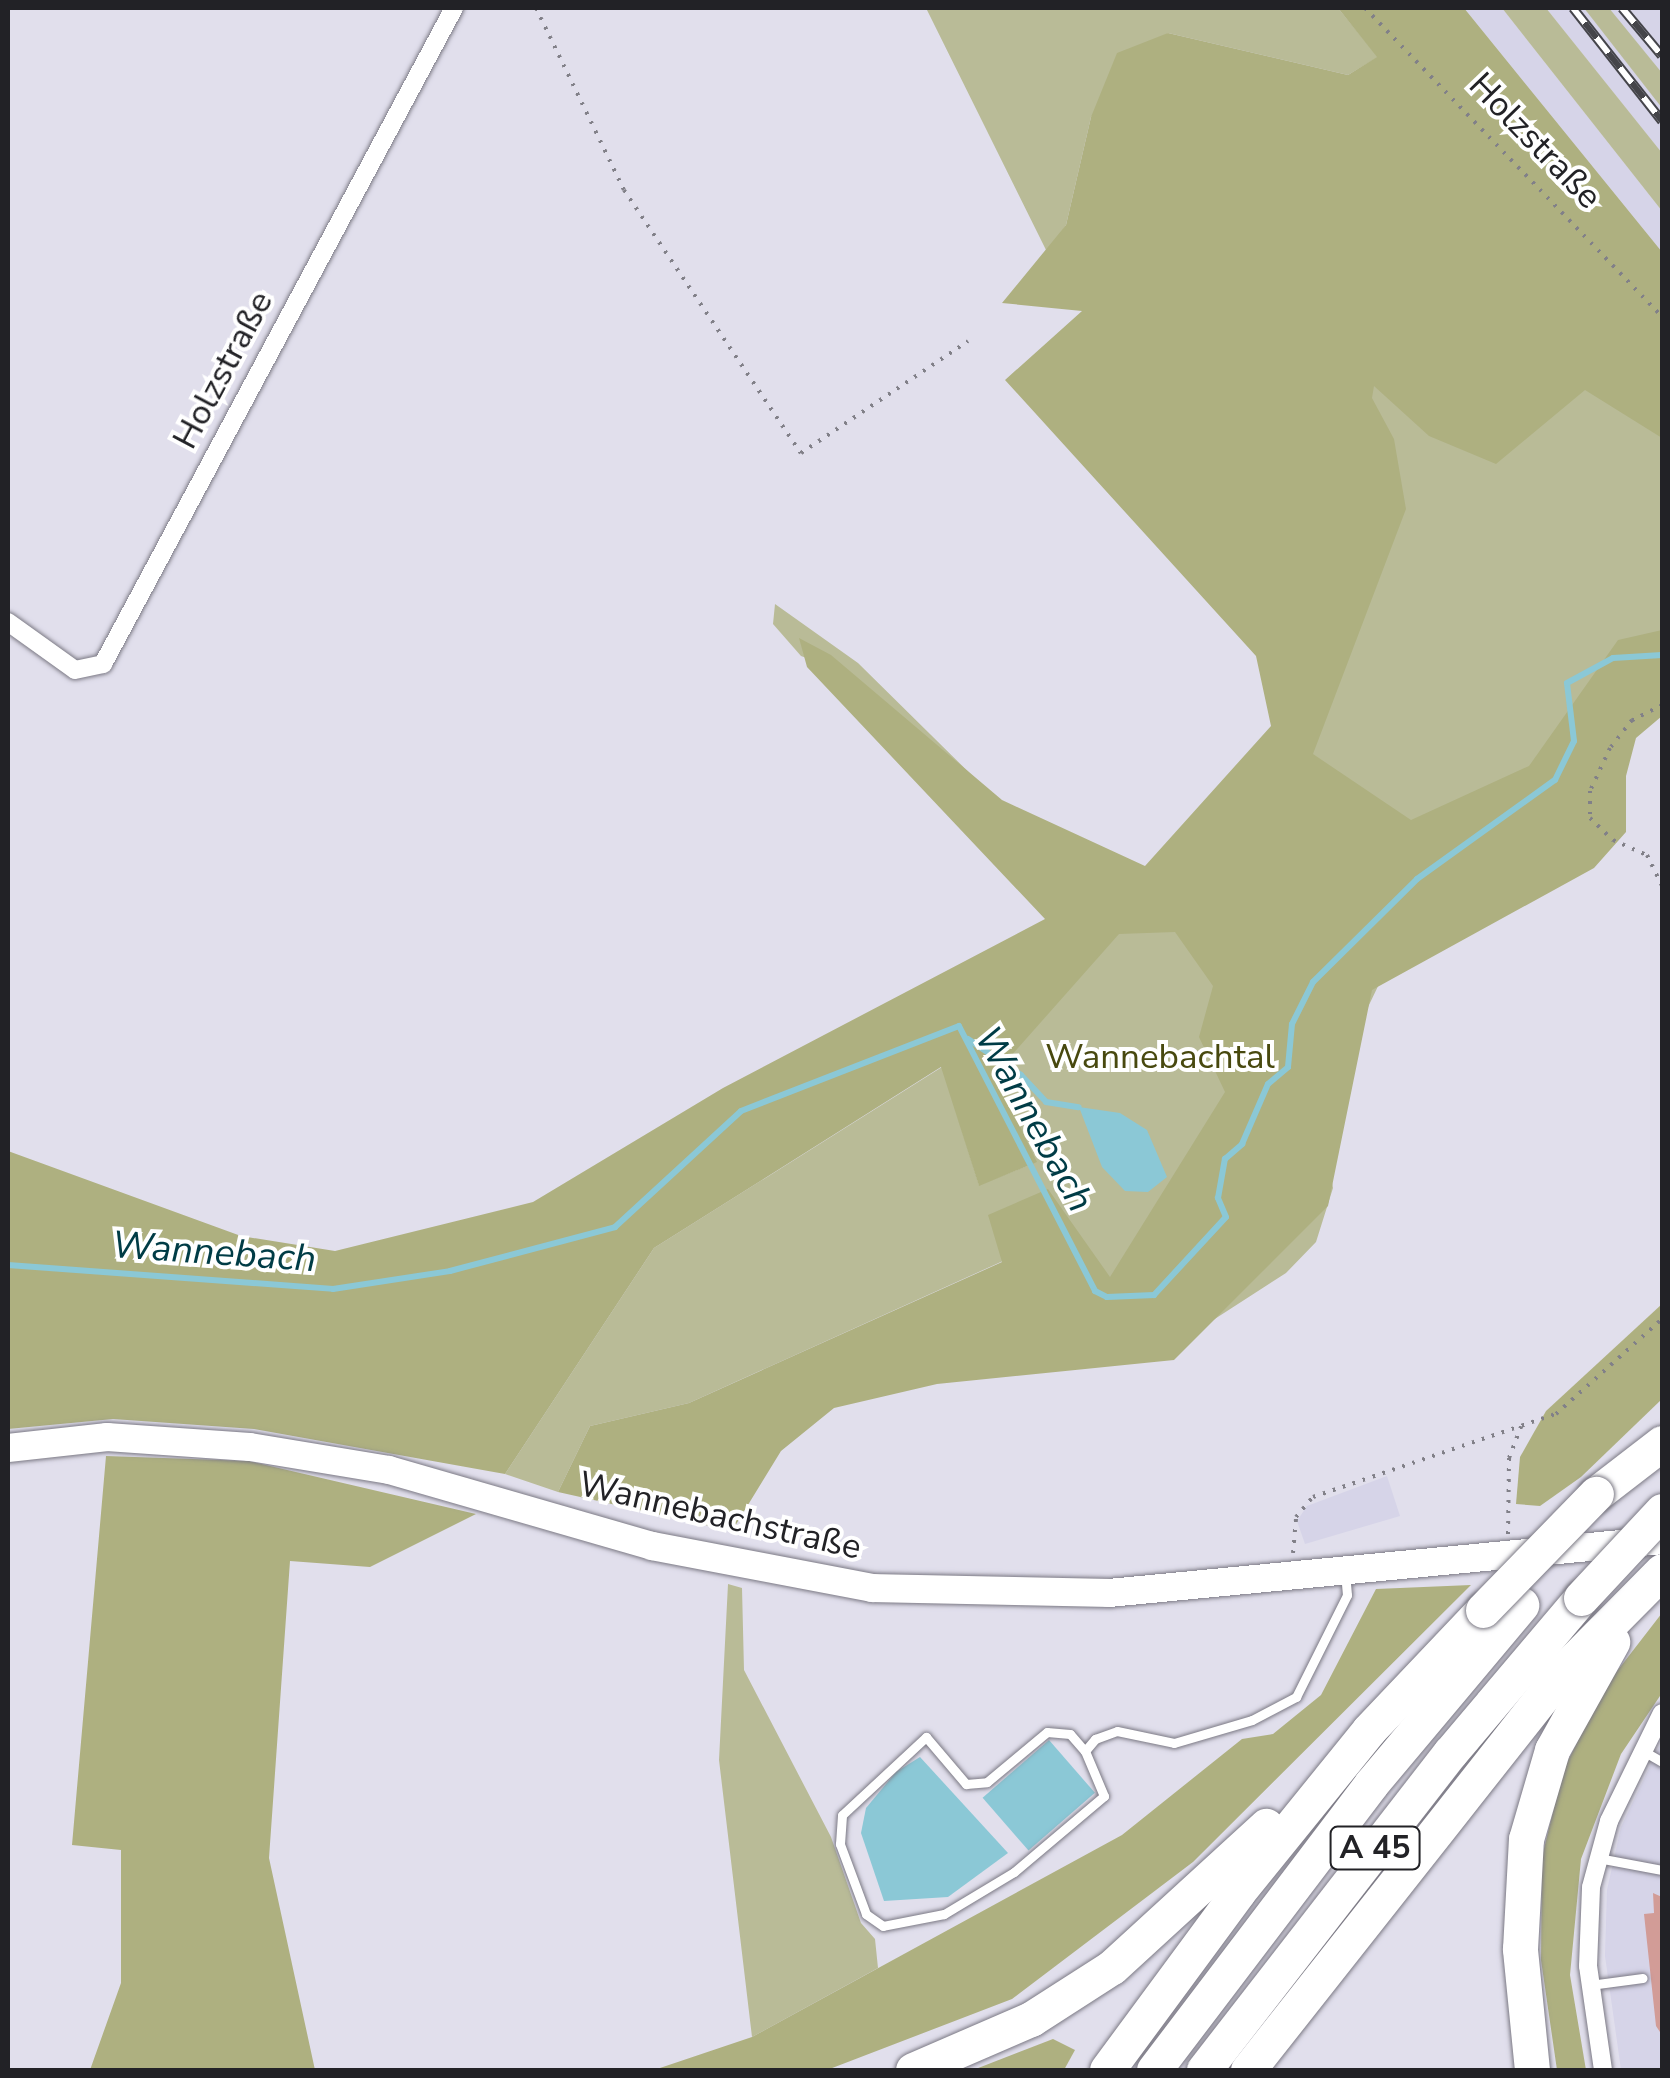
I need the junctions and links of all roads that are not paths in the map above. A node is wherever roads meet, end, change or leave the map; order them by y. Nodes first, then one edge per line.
1 (454, 8) edge
2 (8, 622) edge
3 (1662, 1446) edge
4 (8, 1448) edge
5 (1609, 1494) junction
6 (1662, 1510) edge
7 (1662, 1540) edge
8 (1345, 1572) junction
9 (1653, 1582) edge
10 (1662, 1713) edge
11 (1369, 1730) junction
12 (1642, 1750) junction
13 (1085, 1751) junction
14 (1662, 1762) edge
15 (1598, 1858) junction
16 (1662, 1870) edge
17 (1643, 1978) dead end
18 (1590, 1985) junction
19 (913, 2070) edge
20 (1107, 2070) edge
21 (1154, 2070) edge
22 (1204, 2070) edge
23 (1248, 2070) edge
24 (1532, 2070) edge
25 (1603, 2070) edge

1 - 2 street, Holzstraße
3 - 5 highway, A 45
4 - 8 main road, Wannebachstraße
5 - 11 highway, bridge
5 - 21 highway, A 45
6 - 22 highway, A 45, bridge
7 - 8 main road, Wannebachstraße
8 - 13 lane
9 - 23 highway
9 - 24 highway
10 - 12 street
11 - 19 highway
11 - 20 highway
12 - 14 lane
12 - 15 street
13 - 13 lane
15 - 16 lane
15 - 18 street
17 - 18 lane
18 - 25 street

